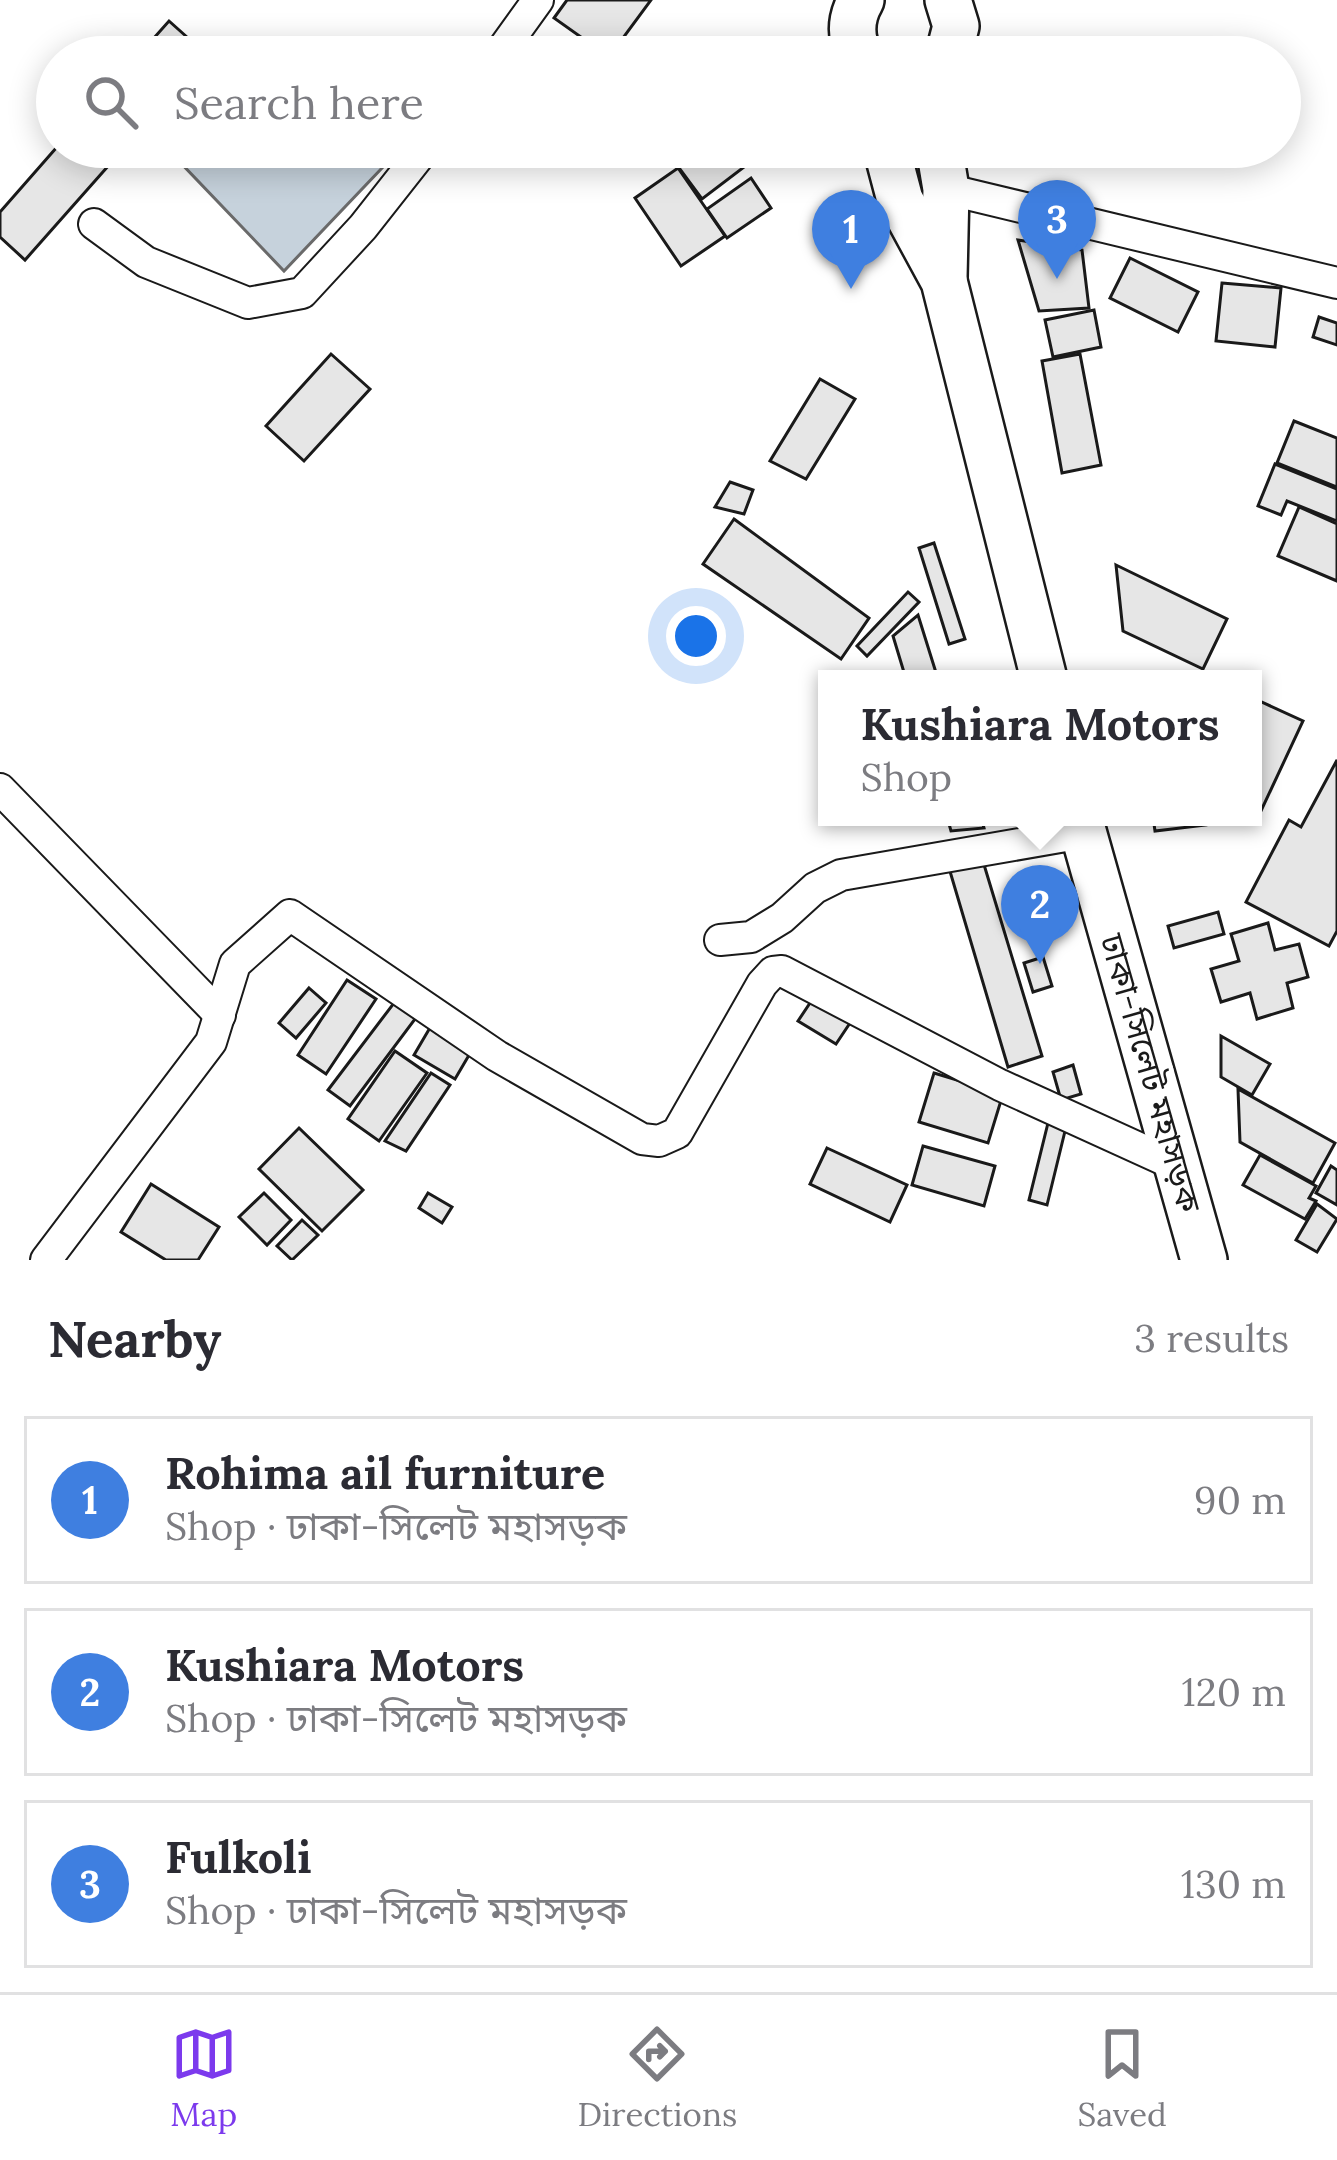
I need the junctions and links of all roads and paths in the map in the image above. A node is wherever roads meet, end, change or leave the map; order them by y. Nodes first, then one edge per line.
1 (538, 0) edge
2 (971, 0) edge
3 (950, 34) edge
4 (512, 36) edge
5 (409, 168) edge
6 (892, 168) edge
7 (943, 168) edge
8 (94, 224) dead end
9 (944, 281) junction
10 (1337, 283) edge
11 (1042, 670) edge
12 (0, 789) edge
13 (1076, 826) edge
14 (1081, 826) edge
15 (720, 940) dead end
16 (220, 1015) junction
17 (1178, 1166) junction
18 (46, 1260) edge
19 (1204, 1260) edge

1 - 4 street
2 - 3 highway
5 - 8 street
6 - 9 highway
7 - 9 highway
7 - 10 street
9 - 11 highway
12 - 16 street
13 - 15 street
14 - 17 highway, ঢাকা-সিলেট মহাসড়ক
16 - 17 street
16 - 18 street
17 - 19 highway, ঢাকা-সিলেট মহাসড়ক

